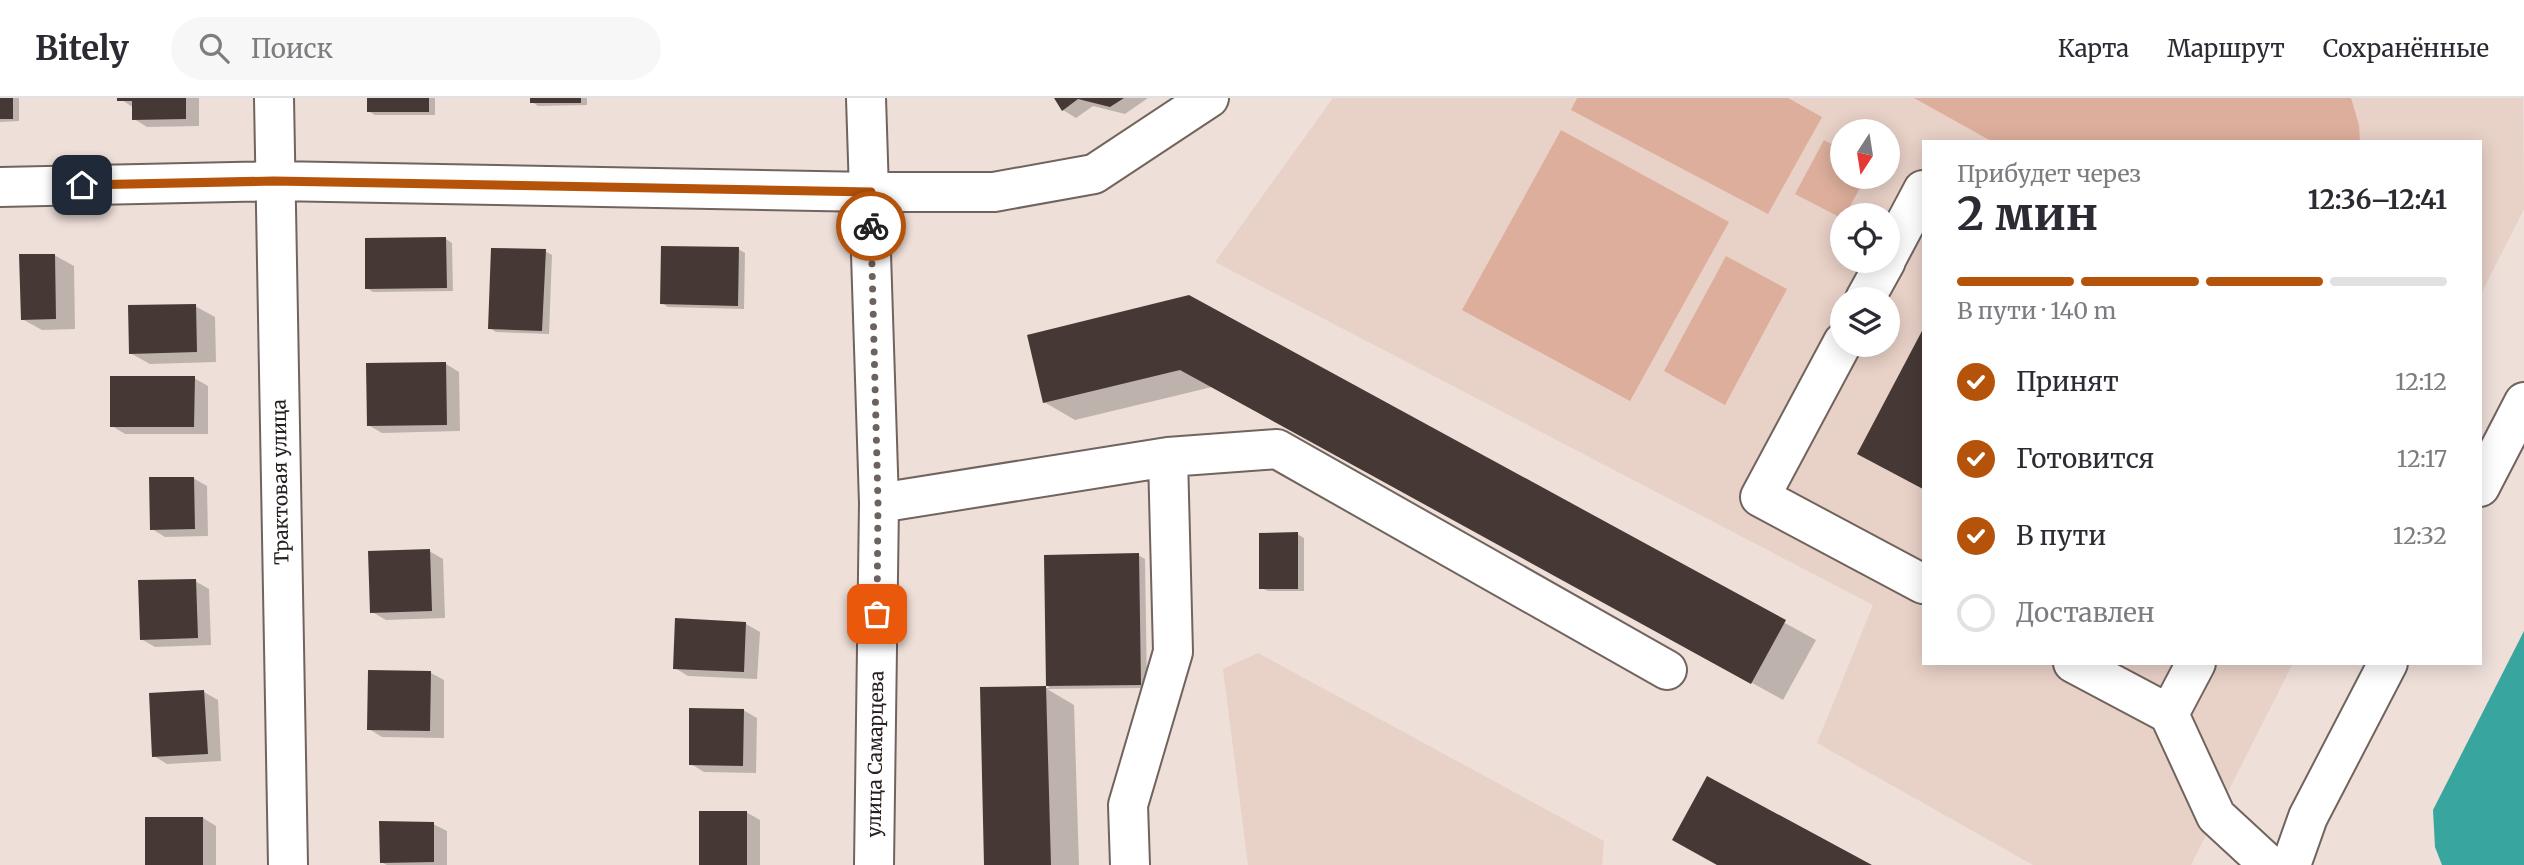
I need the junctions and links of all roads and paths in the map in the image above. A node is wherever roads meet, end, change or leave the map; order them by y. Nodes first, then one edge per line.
1 (274, 98) edge
2 (866, 98) edge
3 (1209, 98) edge
4 (274, 181) junction
5 (0, 187) edge
6 (871, 192) junction
7 (1922, 192) edge
8 (1900, 233) edge
9 (1835, 357) edge
10 (2524, 402) edge
11 (1168, 457) junction
12 (2482, 483) edge
13 (878, 503) junction
14 (1922, 583) edge
15 (2077, 665) edge
16 (2195, 665) edge
17 (2387, 665) edge
18 (1667, 670) dead end
19 (2169, 714) junction
20 (288, 865) edge
21 (874, 865) edge
22 (1130, 865) edge
23 (2269, 865) edge
24 (2291, 865) edge

1 - 4 street, Трактовая улица
2 - 6 street, улица Самарцева
3 - 6 street
4 - 5 street
4 - 6 street
4 - 20 street, Трактовая улица
6 - 13 street, улица Самарцева
7 - 8 street
9 - 14 street
10 - 12 street
11 - 13 street
11 - 18 street
11 - 22 street
13 - 21 street, улица Самарцева
15 - 19 street
16 - 19 street
17 - 24 street
19 - 23 street

